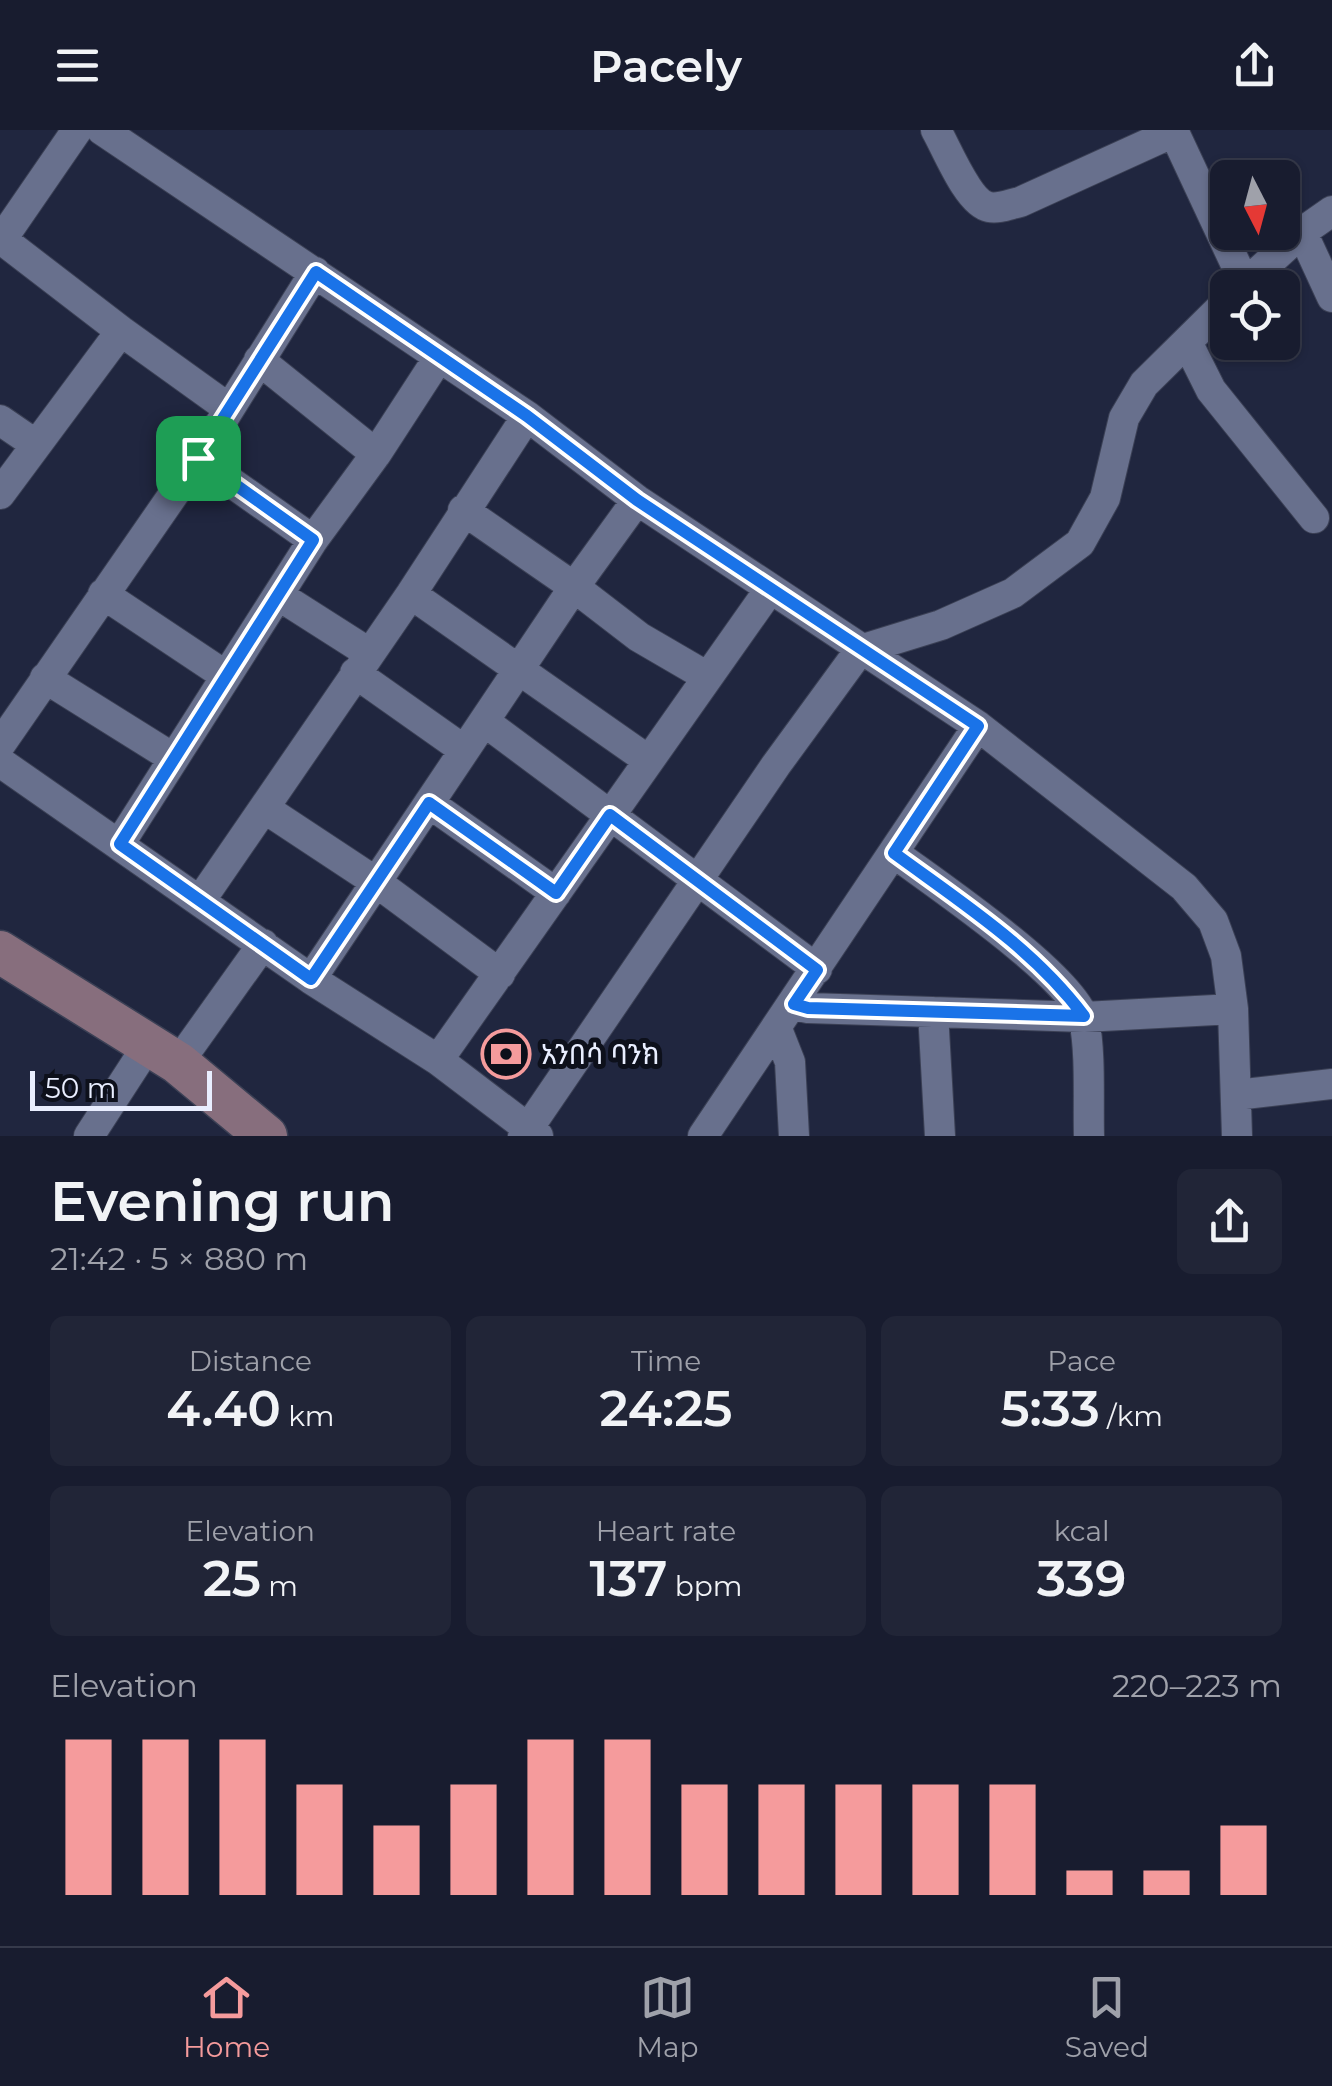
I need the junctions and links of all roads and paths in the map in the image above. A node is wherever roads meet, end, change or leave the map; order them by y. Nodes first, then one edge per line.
1 (77, 130) edge
2 (102, 130) edge
3 (936, 130) edge
4 (1174, 131) edge
5 (1332, 211) edge
6 (1302, 232) junction
7 (1, 239) edge
8 (1230, 270) edge
9 (1261, 270) edge
10 (316, 272) junction
11 (1332, 297) edge
12 (1210, 319) edge
13 (121, 332) junction
14 (1187, 342) junction
15 (439, 357) junction
16 (259, 360) junction
17 (228, 408) junction
18 (527, 416) junction
19 (0, 420) edge
20 (36, 444) junction
21 (376, 454) junction
22 (198, 458) junction
23 (0, 494) edge
24 (637, 500) junction
25 (463, 510) junction
26 (1314, 518) dead end
27 (313, 540) junction
28 (574, 587) junction
29 (770, 588) junction
30 (103, 594) junction
31 (278, 594) junction
32 (411, 594) junction
33 (860, 650) junction
34 (362, 663) junction
35 (520, 672) junction
36 (226, 676) junction
37 (706, 676) junction
38 (45, 678) junction
39 (485, 722) junction
40 (978, 726) junction
41 (0, 745) edge
42 (464, 750) junction
43 (174, 758) junction
44 (648, 760) junction
45 (0, 762) edge
46 (429, 803) junction
47 (264, 808) junction
48 (610, 815) junction
49 (120, 844) junction
50 (894, 853) junction
51 (699, 880) junction
52 (376, 882) junction
53 (556, 893) junction
54 (200, 902) junction
55 (262, 944) junction
56 (3, 962) edge
57 (817, 970) junction
58 (500, 974) junction
59 (311, 979) junction
60 (1233, 1009) junction
61 (932, 1012) junction
62 (1084, 1016) junction
63 (785, 1017) junction
64 (163, 1054) junction
65 (438, 1060) junction
66 (1332, 1084) edge
67 (1236, 1095) junction
68 (530, 1134) edge
69 (89, 1136) edge
70 (266, 1136) edge
71 (703, 1136) edge
72 (794, 1136) edge
73 (940, 1136) edge
74 (1089, 1136) edge
75 (1237, 1136) edge

1 - 7 street
2 - 10 street
3 - 4 street
4 - 8 street
5 - 6 street
6 - 9 street
6 - 11 street
7 - 13 street
10 - 15 street
10 - 16 street
12 - 14 street
13 - 17 street
13 - 20 street
14 - 26 street
14 - 33 street
15 - 18 street
15 - 21 street
16 - 17 street
16 - 21 street
17 - 22 street
18 - 24 street
18 - 25 street
19 - 20 street
20 - 23 street
21 - 27 street
22 - 27 street
22 - 30 street
24 - 28 street
24 - 29 street
25 - 28 street
25 - 32 street
27 - 31 street
28 - 35 street
28 - 37 street
29 - 33 street
29 - 37 street
30 - 36 street
30 - 38 street
31 - 34 street
31 - 36 street
32 - 34 street
32 - 35 street
33 - 40 street
33 - 51 street
34 - 42 street
34 - 47 street
35 - 39 street
35 - 44 street
36 - 43 street
37 - 44 street
38 - 41 street
38 - 43 street
39 - 42 street
39 - 48 street
40 - 50 street
40 - 60 street
42 - 46 street
43 - 49 street
44 - 48 street
45 - 49 street
46 - 52 street
46 - 53 street
47 - 52 street
47 - 54 street
48 - 51 street
48 - 53 street
49 - 54 street
50 - 57 street
50 - 62 street
51 - 57 street
51 - 68 street
52 - 58 street
52 - 59 street
53 - 58 street
54 - 55 street
55 - 59 street
55 - 64 street
56 - 64 street
57 - 63 street
58 - 65 street
59 - 65 street
60 - 62 street
60 - 67 street
61 - 62 street
61 - 63 street
61 - 73 street
62 - 74 street
63 - 71 street
63 - 72 street
64 - 69 street
64 - 70 street
65 - 68 street
66 - 67 street
67 - 75 street

